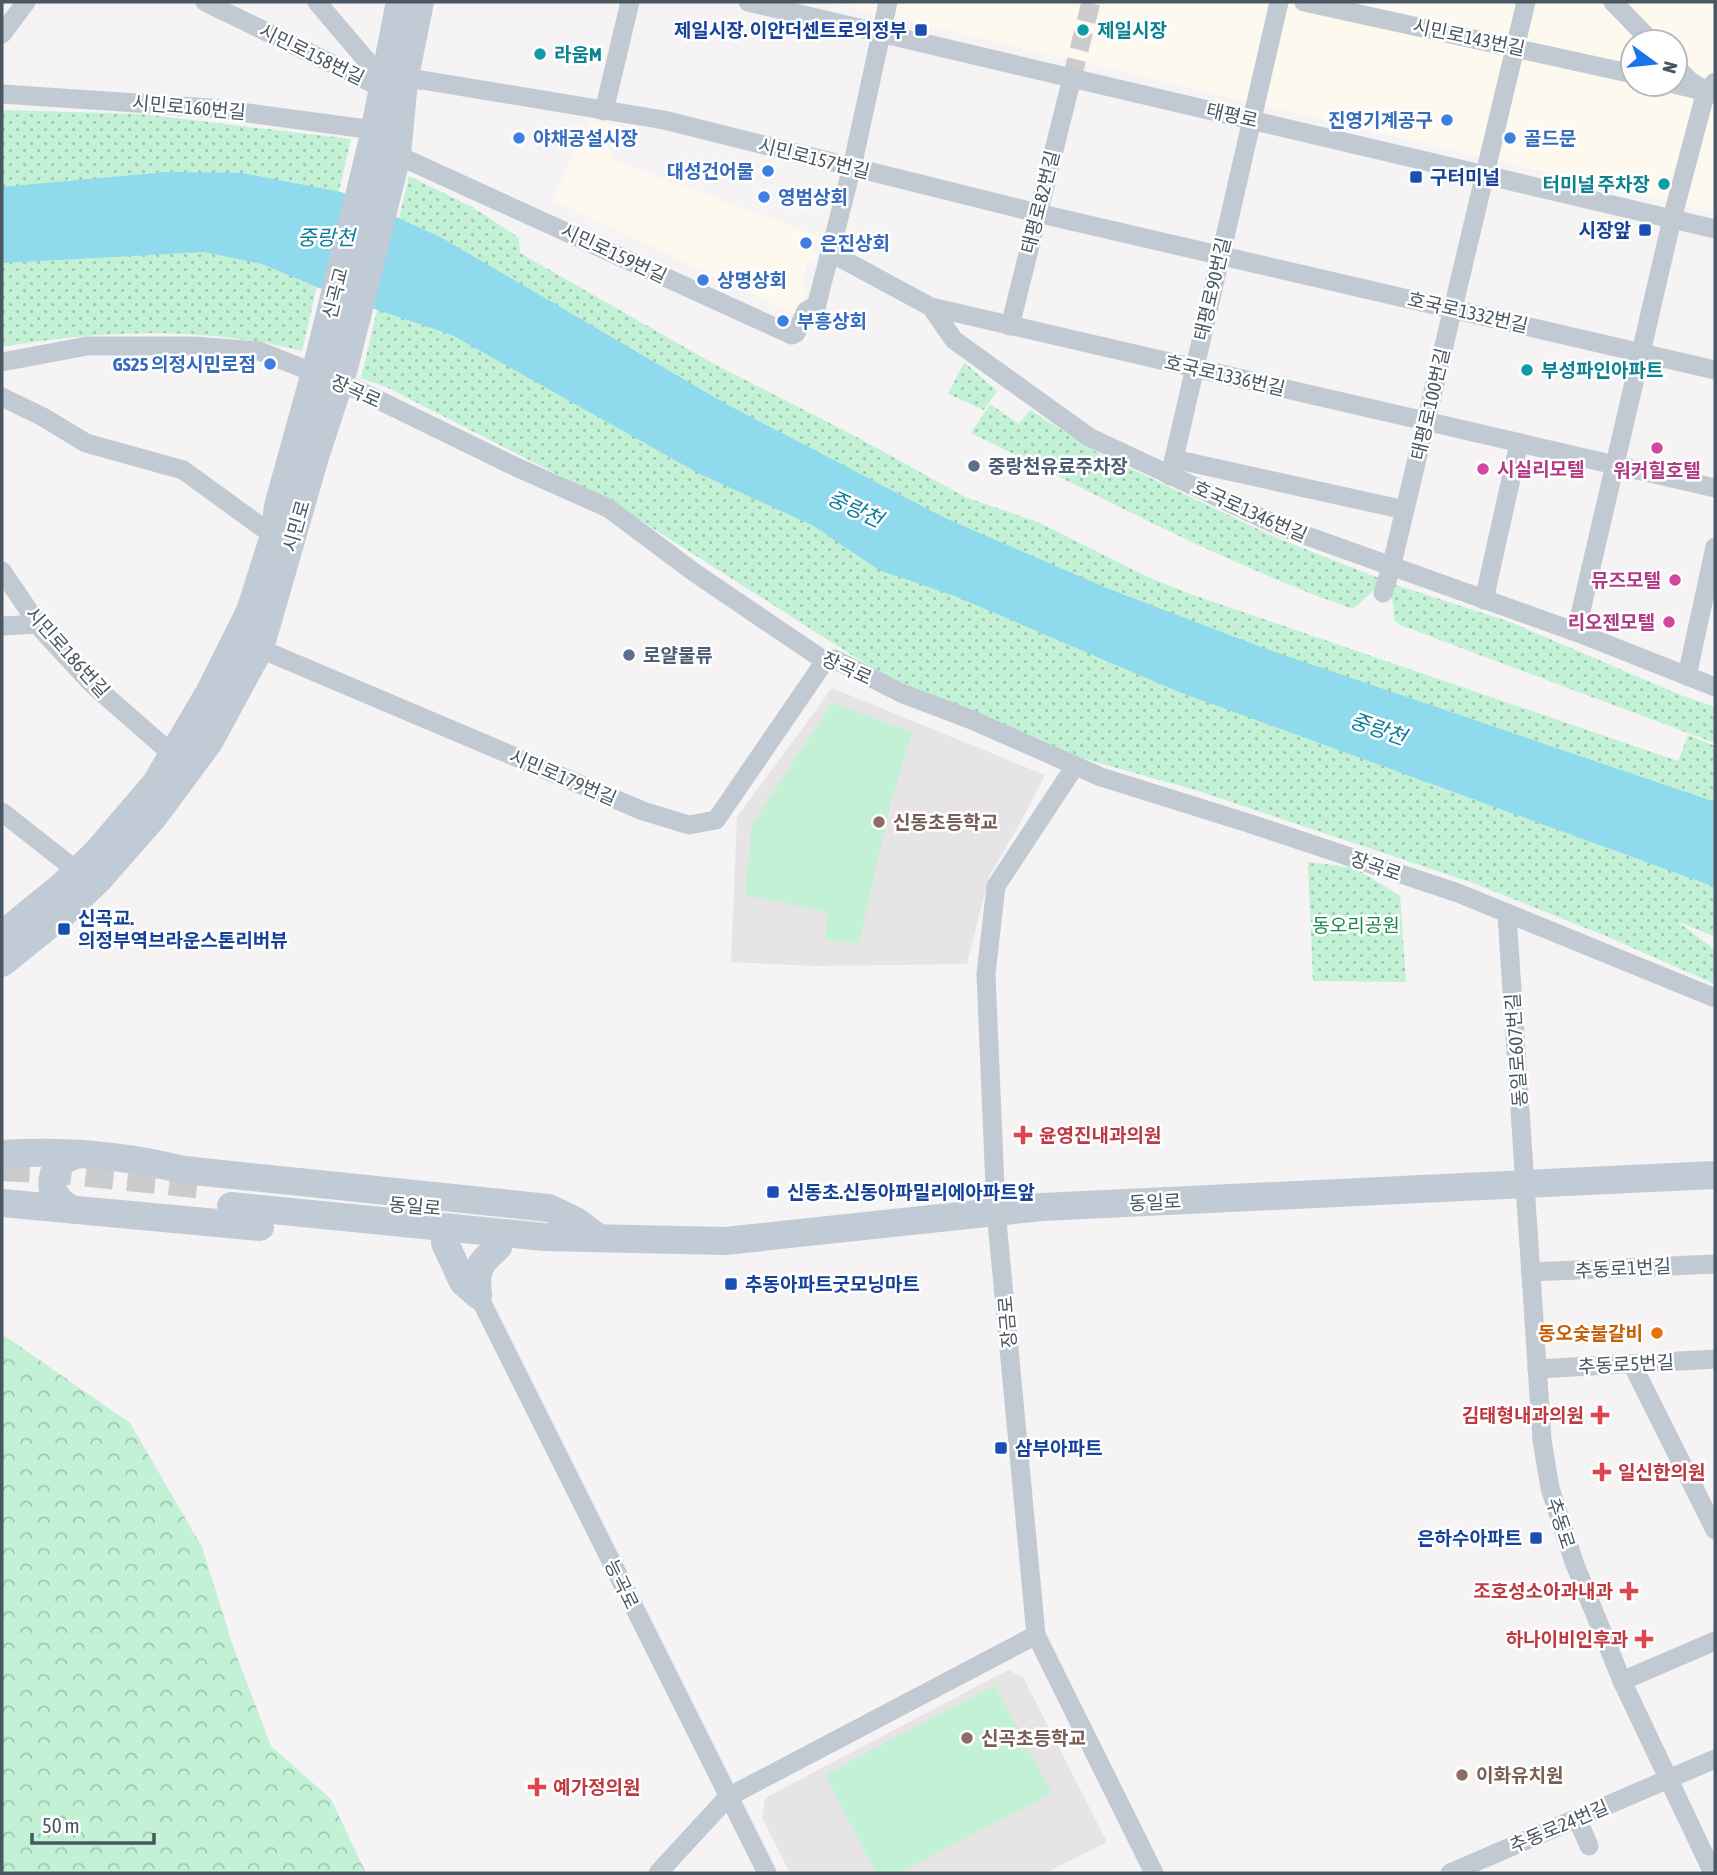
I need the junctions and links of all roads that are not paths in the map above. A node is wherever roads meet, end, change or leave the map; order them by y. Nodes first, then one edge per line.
1 (26, 2) edge
2 (205, 2) edge
3 (317, 2) edge
4 (415, 2) edge
5 (630, 2) edge
6 (748, 2) edge
7 (888, 2) edge
8 (1279, 2) edge
9 (1304, 2) edge
10 (1526, 2) edge
11 (1613, 2) edge
12 (1638, 28) edge
13 (881, 33) junction
14 (2, 34) edge
15 (1515, 47) junction
16 (1619, 71) edge
17 (1072, 78) junction
18 (1689, 80) edge
19 (390, 83) junction
20 (1689, 86) edge
21 (1712, 89) edge
22 (2, 94) edge
23 (604, 111) junction
24 (1251, 120) junction
25 (373, 136) junction
26 (397, 155) junction
27 (852, 167) junction
28 (1485, 175) junction
29 (1037, 214) junction
30 (1672, 219) junction
31 (1715, 229) edge
32 (831, 253) junction
33 (1220, 254) junction
34 (931, 307) junction
35 (1453, 309) junction
36 (1010, 326) junction
37 (1641, 352) junction
38 (2, 362) edge
39 (1194, 368) junction
40 (1715, 370) edge
41 (329, 371) junction
42 (2, 397) edge
43 (1426, 422) junction
44 (1519, 443) junction
45 (1615, 465) junction
46 (1172, 467) junction
47 (1715, 488) edge
48 (1405, 510) junction
49 (274, 536) junction
50 (1715, 547) edge
51 (1391, 568) junction
52 (2, 571) edge
53 (1383, 593) dead end
54 (1484, 600) junction
55 (38, 624) junction
56 (2, 626) edge
57 (1576, 632) junction
58 (249, 644) junction
59 (825, 661) junction
60 (1687, 676) junction
61 (1715, 687) edge
62 (172, 754) junction
63 (1075, 766) junction
64 (2, 812) edge
65 (77, 871) junction
66 (1507, 915) junction
67 (2, 935) edge
68 (2, 963) edge
69 (1715, 998) edge
70 (2, 1142) edge
71 (2, 1154) edge
72 (81, 1154) junction
73 (1715, 1175) edge
74 (1525, 1185) junction
75 (231, 1197) tunnel mouth
76 (2, 1203) edge
77 (75, 1210) junction
78 (996, 1211) junction
79 (596, 1236) junction
80 (445, 1243) junction
81 (498, 1247) junction
82 (1715, 1264) edge
83 (1531, 1272) junction
84 (478, 1295) junction
85 (1715, 1359) edge
86 (1632, 1364) junction
87 (1537, 1369) junction
88 (1715, 1530) edge
89 (1036, 1635) junction
90 (1715, 1641) edge
91 (1622, 1681) junction
92 (1715, 1759) edge
93 (1667, 1779) junction
94 (728, 1797) junction
95 (1577, 1818) junction
96 (1589, 1846) dead end
97 (658, 1873) edge
98 (767, 1873) edge
99 (1154, 1873) edge
100 (1450, 1873) edge
101 (1713, 1873) edge

1 - 14 street
2 - 19 street, 시민로158번길
3 - 19 street
4 - 19 street, 시민로
5 - 23 street
6 - 13 street, 태평로
7 - 13 street
8 - 24 street, 태평로90번길
9 - 15 street, 시민로143번길
10 - 15 street, 태평로100번길
11 - 12 street
13 - 17 street, 태평로
13 - 27 street
15 - 16 street, 시민로143번길
15 - 28 street, 태평로100번길
17 - 24 street, 태평로
17 - 29 street, 태평로82번길
18 - 21 street
19 - 23 street, 시민로157번길
19 - 25 street, 시민로
19 - 26 street, 시민로
20 - 21 street
21 - 30 street
22 - 25 street, 시민로160번길
23 - 27 street, 시민로157번길
24 - 28 street, 태평로
24 - 33 street, 태평로90번길
25 - 41 street, 신곡교
26 - 32 street, 시민로159번길
26 - 41 street, 시민로
27 - 29 street, 시민로157번길
27 - 32 street
28 - 30 street, 태평로
28 - 35 street, 태평로100번길
29 - 33 street, 시민로157번길
29 - 36 street, 태평로82번길
30 - 31 street, 태평로
30 - 37 street
32 - 34 street, 호국로1346번길
33 - 35 street, 호국로1332번길
33 - 39 street, 태평로90번길
34 - 36 street, 호국로1336번길
34 - 46 street, 호국로1346번길
35 - 37 street, 호국로1332번길
35 - 43 street, 태평로100번길
36 - 39 street, 호국로1336번길
37 - 40 street, 호국로1332번길
37 - 45 street
38 - 41 street, 장곡로
39 - 43 street, 호국로1336번길
39 - 46 street, 태평로90번길
41 - 49 street, 시민로
41 - 58 street, 시민로
41 - 59 street, 장곡로
42 - 49 street
43 - 44 street, 호국로1336번길
43 - 48 street, 태평로100번길
44 - 45 street, 호국로1336번길
44 - 54 street
45 - 47 street, 호국로1336번길
45 - 57 street
46 - 48 street
46 - 51 street, 호국로1346번길
48 - 51 street, 태평로100번길
49 - 58 street, 시민로
50 - 60 street
51 - 53 street, 태평로100번길
51 - 54 street, 호국로1346번길
52 - 55 street, 시민로186번길
54 - 57 street, 호국로1346번길
55 - 56 street
55 - 62 street, 시민로186번길
57 - 60 street, 호국로1346번길
58 - 59 street, 시민로179번길
58 - 62 street, 시민로
58 - 68 street, 시민로
59 - 63 street, 장곡로
60 - 61 street, 호국로1346번길
62 - 65 street, 시민로
63 - 66 street, 장곡로
63 - 78 street, 장금로
64 - 65 street
65 - 67 street, 시민로
66 - 69 street, 장곡로
66 - 74 street, 동일로607번길
70 - 72 street
71 - 72 street
72 - 77 street
72 - 79 street
73 - 74 street, 동일로
74 - 78 street, 동일로
74 - 83 street, 추동로
75 - 79 street, 동일로
76 - 77 street
77 - 80 street
78 - 79 street, 동일로
78 - 89 street, 장금로
79 - 81 street
80 - 81 street
80 - 84 street
81 - 84 street
82 - 83 street, 추동로1번길
83 - 87 street, 추동로
84 - 94 street, 능곡로
85 - 86 street, 추동로5번길
86 - 87 street, 추동로5번길
86 - 88 street
87 - 91 street, 추동로
89 - 94 street
89 - 99 street, 장금로
90 - 91 street
91 - 93 street, 추동로
92 - 93 street, 추동로24번길
93 - 95 street, 추동로24번길
93 - 101 street, 추동로
94 - 97 street
94 - 98 street, 능곡로
95 - 96 street
95 - 100 street, 추동로24번길

